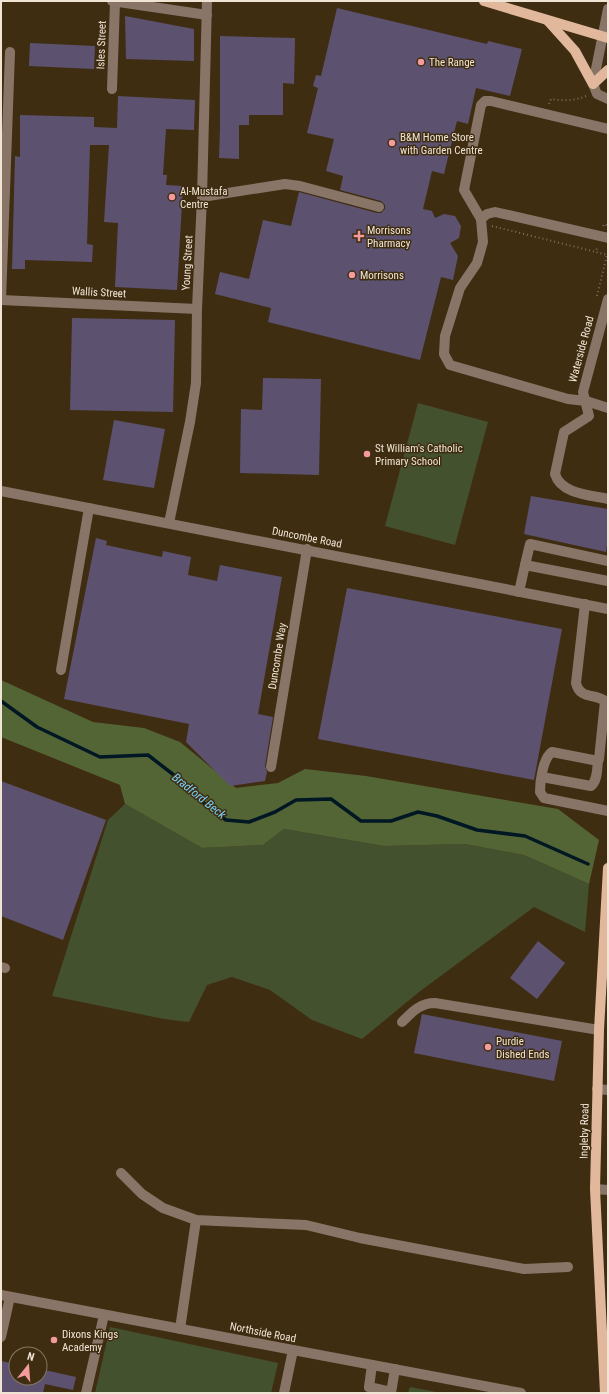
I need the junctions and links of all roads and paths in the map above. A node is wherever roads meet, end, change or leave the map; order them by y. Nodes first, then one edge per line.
1 (113, 1) edge
2 (208, 1) edge
3 (484, 1) edge
4 (508, 4) edge
5 (608, 8) edge
6 (207, 15) junction
7 (547, 20) junction
8 (605, 37) edge
9 (10, 52) dead end
10 (608, 70) edge
11 (112, 88) dead end
12 (595, 88) junction
13 (608, 99) edge
14 (544, 106) dead end
15 (608, 129) edge
16 (4, 146) edge
17 (202, 197) junction
18 (379, 207) dead end
19 (482, 224) junction
20 (608, 226) edge
21 (604, 237) edge
22 (596, 252) junction
23 (607, 254) edge
24 (1, 300) edge
25 (607, 302) edge
26 (197, 309) junction
27 (586, 401) junction
28 (608, 408) edge
29 (1, 491) edge
30 (608, 499) edge
31 (89, 508) junction
32 (169, 523) junction
33 (307, 549) junction
34 (608, 561) edge
35 (525, 564) junction
36 (608, 581) edge
37 (519, 592) junction
38 (585, 604) junction
39 (608, 609) edge
40 (61, 670) dead end
41 (598, 760) junction
42 (271, 767) dead end
43 (542, 777) junction
44 (608, 811) edge
45 (608, 868) edge
46 (606, 912) edge
47 (402, 1022) dead end
48 (599, 1030) junction
49 (597, 1089) junction
50 (608, 1090) edge
51 (121, 1173) dead end
52 (595, 1189) junction
53 (608, 1190) edge
54 (196, 1220) junction
55 (568, 1267) dead end
56 (5, 1296) edge
57 (104, 1314) junction
58 (180, 1329) junction
59 (1, 1338) edge
60 (293, 1350) junction
61 (372, 1365) junction
62 (395, 1369) junction
63 (285, 1388) edge
64 (482, 1389) edge
65 (391, 1392) edge
66 (86, 1393) edge
67 (293, 1393) edge
68 (521, 1393) edge
69 (605, 1393) edge

1 - 6 street
1 - 11 street, Isles Street
2 - 6 street, Young Street
3 - 4 main road
4 - 7 main road
5 - 8 street
6 - 17 street, Young Street
7 - 8 main road
7 - 12 main road
8 - 12 street
9 - 16 street
10 - 12 main road
12 - 13 street
12 - 14 path
15 - 19 street
16 - 24 street
17 - 18 street
17 - 26 street, Young Street
19 - 21 street
19 - 22 path
19 - 27 street
20 - 21 path
21 - 22 path
22 - 23 path
23 - 25 path
24 - 26 street, Wallis Street
25 - 27 street, Waterside Road
26 - 32 street, Young Street
27 - 28 street
27 - 30 street, Waterside Road
29 - 31 street, Duncombe Road
31 - 32 street, Duncombe Road
31 - 40 street
32 - 33 street, Duncombe Road
33 - 37 street, Duncombe Road
33 - 42 street, Duncombe Way
34 - 35 street
35 - 36 street
35 - 37 street
37 - 38 street, Duncombe Road
38 - 39 street, Duncombe Road
38 - 41 street
41 - 43 street
41 - 43 street
43 - 44 street
45 - 46 main road, Ingleby Road
46 - 48 main road, Ingleby Road
47 - 48 street
48 - 49 main road, Ingleby Road
49 - 50 street
49 - 52 main road, Ingleby Road
51 - 54 street
52 - 53 street
52 - 69 main road, Ingleby Road
54 - 55 street
54 - 58 street
56 - 57 street, Northside Road
56 - 59 street
57 - 58 street, Northside Road
57 - 66 street
58 - 60 street, Northside Road
60 - 61 street, Northside Road
60 - 63 street
61 - 62 street, Northside Road
61 - 65 street
62 - 64 street, Northside Road
62 - 65 street
63 - 67 street
64 - 68 street, Northside Road

